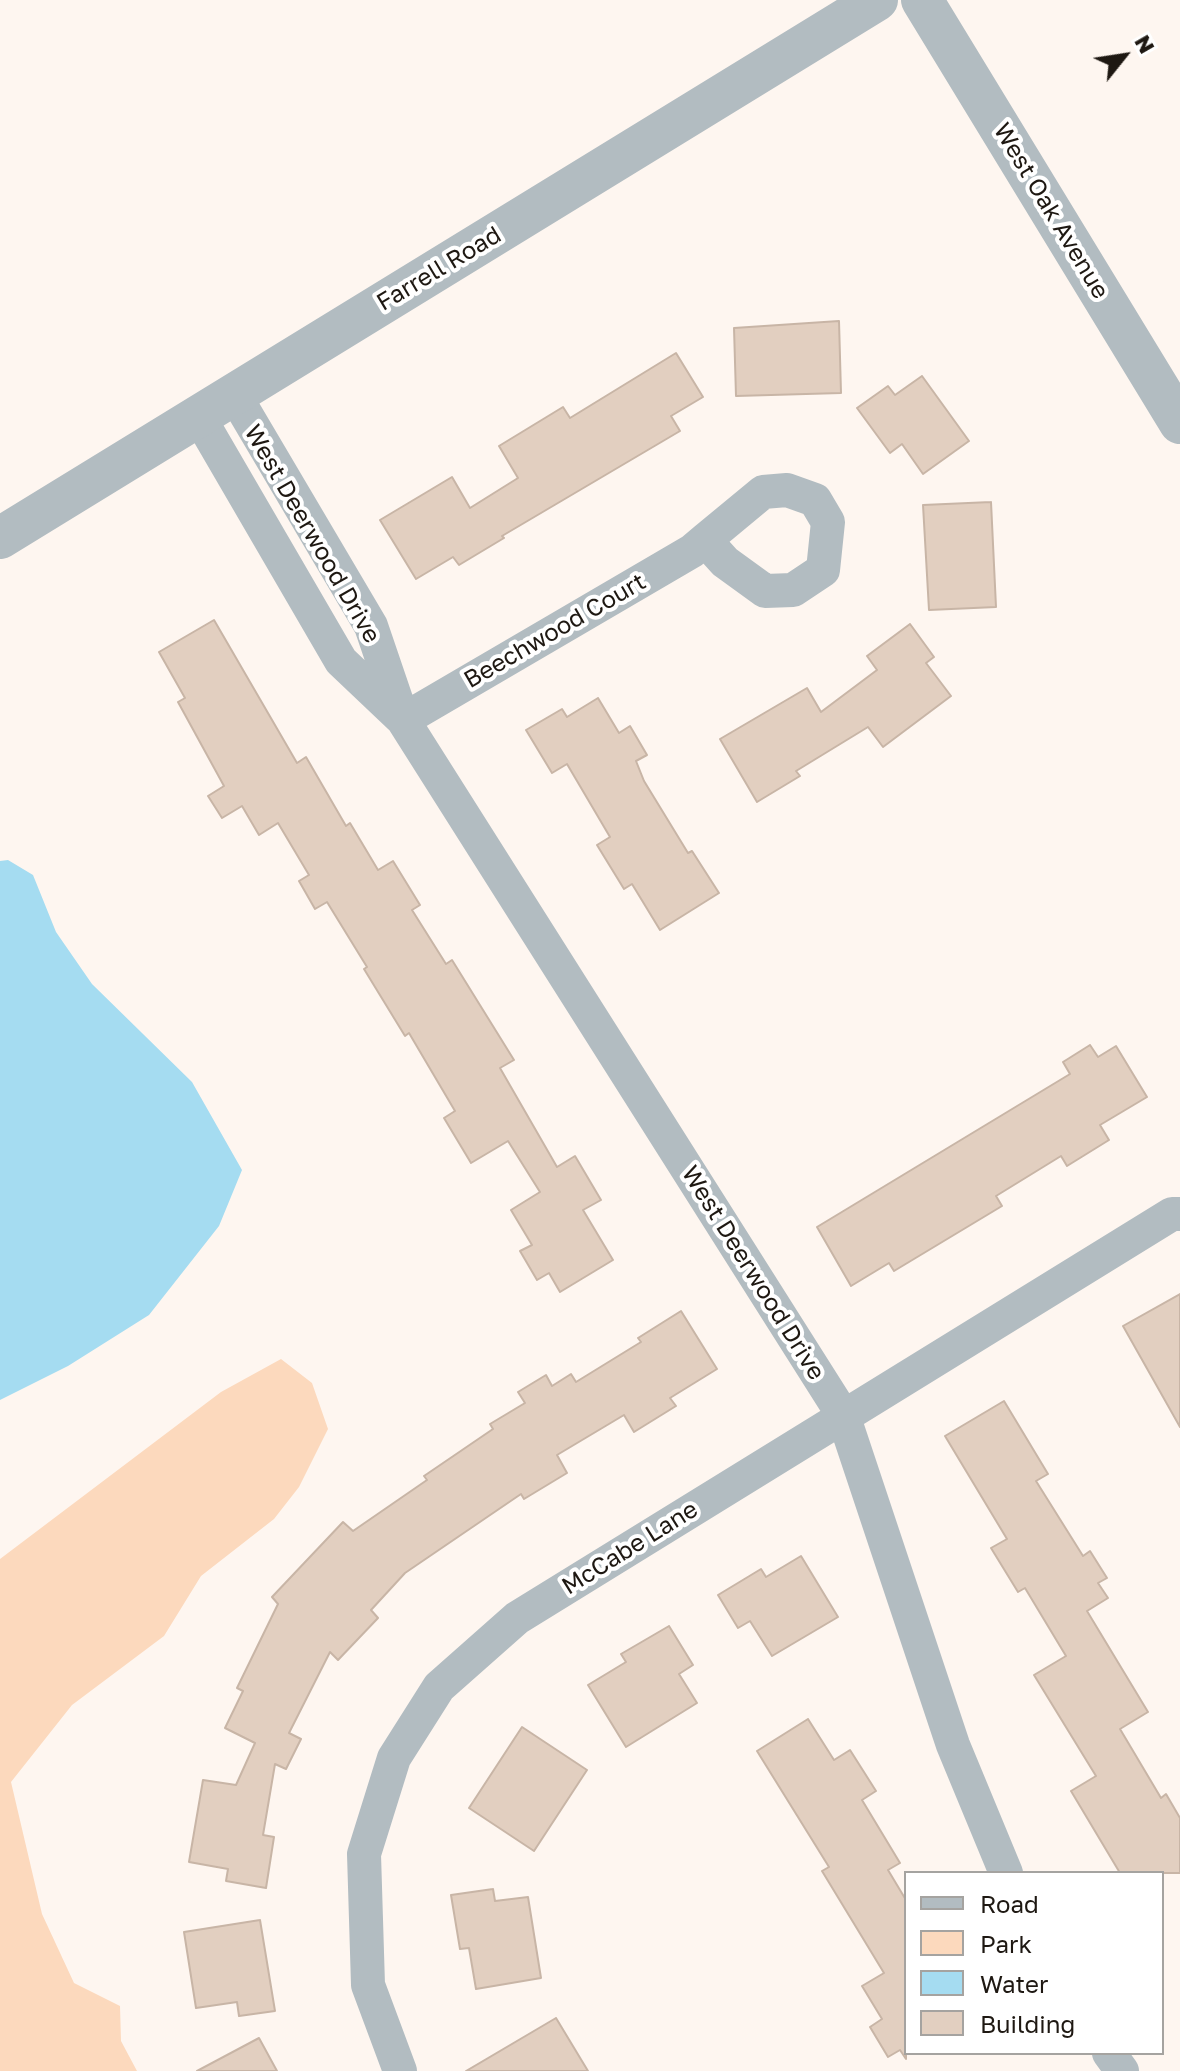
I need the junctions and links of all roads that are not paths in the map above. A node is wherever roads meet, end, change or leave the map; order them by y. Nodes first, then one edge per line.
1 (877, 0) edge
2 (922, 0) edge
3 (234, 394) junction
4 (199, 417) junction
5 (1180, 423) edge
6 (0, 538) edge
7 (705, 540) dead end
8 (403, 720) junction
9 (1180, 1214) edge
10 (843, 1415) junction
11 (1005, 1871) edge
12 (400, 2071) edge

1 - 3 street, Farrell Road
2 - 5 street, West Oak Avenue
3 - 4 street, Farrell Road
3 - 8 street, West Deerwood Drive
4 - 6 street, Farrell Road
4 - 8 street, West Deerwood Drive
7 - 8 street, Beechwood Court
8 - 10 street, West Deerwood Drive
9 - 10 street, McCabe Lane
10 - 11 street, West Deerwood Drive
10 - 12 street, McCabe Lane

